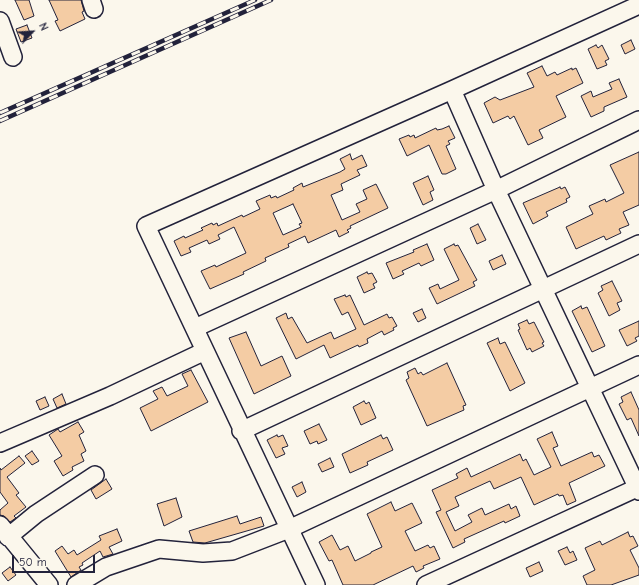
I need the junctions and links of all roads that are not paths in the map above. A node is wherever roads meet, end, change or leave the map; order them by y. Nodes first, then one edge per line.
1 (639, 5) edge
2 (0, 21) edge
3 (13, 57) dead end
4 (452, 90) junction
5 (639, 120) edge
6 (496, 190) junction
7 (639, 244) edge
8 (544, 287) junction
9 (196, 328) junction
10 (206, 351) junction
11 (639, 366) edge
12 (591, 388) junction
13 (241, 431) junction
14 (0, 443) edge
15 (95, 475) dead end
16 (639, 489) edge
17 (289, 529) junction
18 (4, 531) edge
19 (49, 585) edge
20 (76, 585) edge
21 (316, 585) edge
22 (426, 585) edge

1 - 4 street
2 - 3 street
4 - 6 street
4 - 9 street
5 - 6 street
6 - 8 street
6 - 9 street
7 - 8 street
8 - 12 street
8 - 13 street
9 - 10 street
10 - 13 street
10 - 14 street
11 - 12 street
12 - 16 street
12 - 17 street
13 - 17 street
15 - 18 street
16 - 22 street
17 - 20 street
17 - 21 street
18 - 19 street

